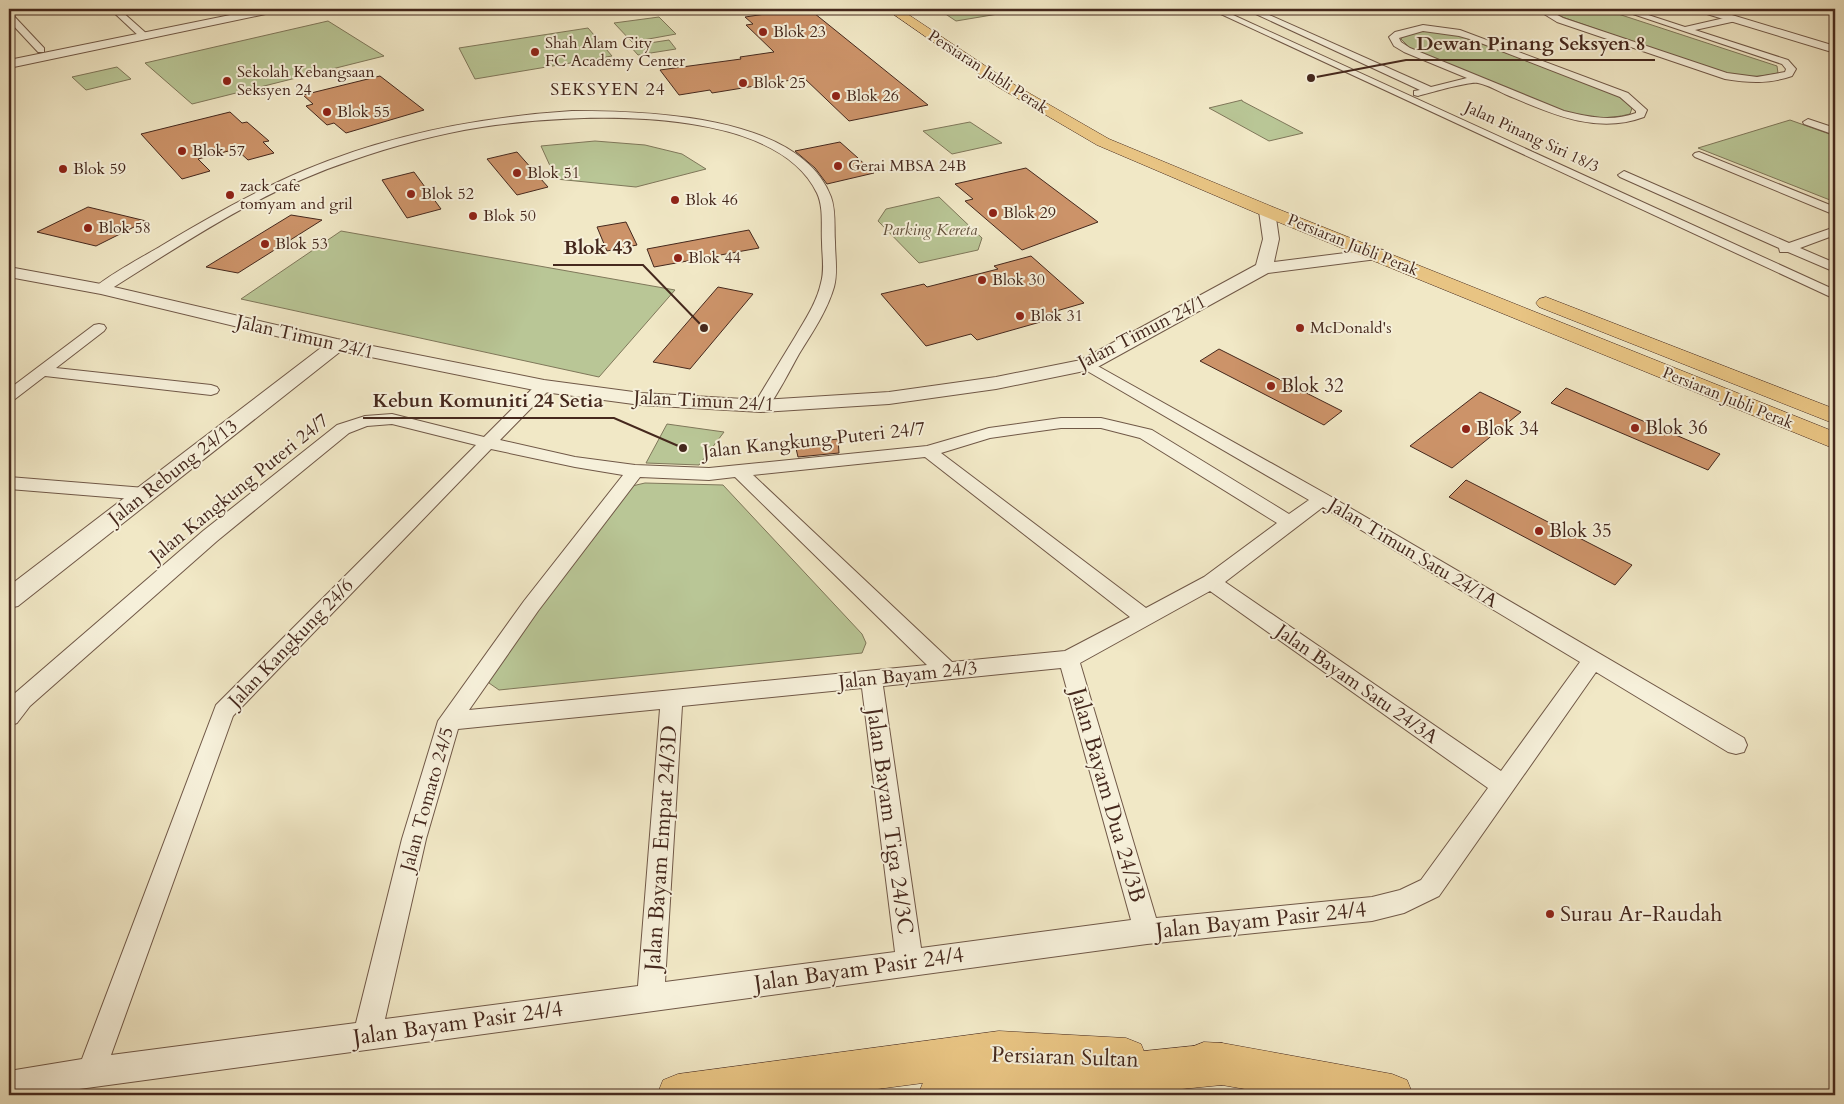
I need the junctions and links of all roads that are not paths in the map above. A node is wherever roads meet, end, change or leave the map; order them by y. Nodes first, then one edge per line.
1 (114, 9) edge
2 (275, 9) edge
3 (892, 9) edge
4 (915, 9) edge
5 (1214, 9) edge
6 (1250, 9) edge
7 (1540, 9) edge
8 (1622, 9) edge
9 (1701, 9) edge
10 (9, 16) edge
11 (1733, 19) junction
12 (1686, 29) junction
13 (144, 36) junction
14 (41, 50) dead end
15 (1835, 50) edge
16 (9, 64) edge
17 (1477, 79) junction
18 (1429, 90) junction
19 (1404, 96) junction
20 (1808, 122) dead end
21 (1835, 132) edge
22 (1699, 155) dead end
23 (1624, 174) dead end
24 (1835, 210) edge
25 (1267, 211) junction
26 (1835, 231) edge
27 (1789, 248) junction
28 (1408, 249) dead end
29 (1376, 254) junction
30 (1757, 259) junction
31 (1264, 268) junction
32 (1835, 268) edge
33 (9, 272) edge
34 (101, 289) junction
35 (1835, 295) edge
36 (1529, 296) dead end
37 (99, 328) dead end
38 (337, 345) junction
39 (1087, 365) junction
40 (42, 370) junction
41 (544, 386) junction
42 (210, 390) dead end
43 (9, 396) edge
44 (761, 406) junction
45 (1835, 416) edge
46 (1835, 441) edge
47 (487, 443) junction
48 (928, 451) junction
49 (635, 471) junction
50 (740, 472) junction
51 (9, 482) edge
52 (145, 494) junction
53 (1322, 499) junction
54 (1290, 523) junction
55 (1211, 582) junction
56 (9, 599) edge
57 (1144, 617) junction
58 (1070, 659) junction
59 (1593, 660) junction
60 (948, 672) junction
61 (871, 679) junction
62 (672, 699) junction
63 (9, 716) edge
64 (449, 721) junction
65 (1736, 746) dead end
66 (1504, 786) junction
67 (1147, 931) junction
68 (910, 963) junction
69 (651, 997) junction
70 (367, 1035) junction
71 (1222, 1064) junction
72 (90, 1072) junction
73 (9, 1085) edge
74 (678, 1095) edge
75 (939, 1095) edge
76 (1392, 1095) edge

1 - 13 street
2 - 13 street
3 - 25 main road, Persiaran Jubli Perak
4 - 28 main road, Persiaran Jubli Perak
5 - 19 street, Jalan Pinang Siri 18/3
6 - 18 street
7 - 12 street
8 - 12 street
9 - 11 street
10 - 14 street
11 - 12 street
11 - 15 street
13 - 16 street
17 - 17 street
17 - 18 street
18 - 19 street
19 - 30 street, Jalan Pinang Siri 18/3
20 - 21 street
22 - 24 street
23 - 27 street
25 - 29 main road, Persiaran Jubli Perak
25 - 31 street
26 - 27 street
27 - 30 street
27 - 32 street
29 - 31 street
29 - 46 main road, Persiaran Jubli Perak
30 - 35 street, Jalan Pinang Siri 18/3
31 - 39 street, Jalan Timun 24/1
33 - 34 street, Jalan Timun 24/1
34 - 38 street, Jalan Timun 24/1
34 - 44 street
36 - 45 main road, Persiaran Jubli Perak
37 - 40 street
38 - 41 street, Jalan Timun 24/1
38 - 52 street, Jalan Rebung 24/13
39 - 44 street, Jalan Timun 24/1
39 - 53 street, Jalan Timun Satu 24/1A
40 - 42 street
40 - 43 street
41 - 44 street, Jalan Timun 24/1
41 - 47 street, Jalan Kangkung 24/6
47 - 49 street, Jalan Kangkung Puteri 24/7
47 - 63 street, Jalan Kangkung Puteri 24/7
47 - 72 street, Jalan Kangkung 24/6
48 - 50 street, Jalan Kangkung Puteri 24/7
48 - 54 street, Jalan Kangkung Puteri 24/7
48 - 57 street
49 - 50 street, Jalan Kangkung Puteri 24/7
49 - 64 street, Jalan Tomato 24/5
50 - 60 street
51 - 52 street
52 - 56 street, Jalan Rebung 24/13
53 - 54 street, Jalan Bayam 24/3
53 - 59 street, Jalan Timun Satu 24/1A
54 - 55 street, Jalan Bayam 24/3
55 - 57 street, Jalan Bayam 24/3
55 - 66 street, Jalan Bayam Satu 24/3A
57 - 58 street, Jalan Bayam 24/3
58 - 60 street, Jalan Bayam 24/3
58 - 67 street, Jalan Bayam Dua 24/3B
59 - 65 street, Jalan Timun Satu 24/1A
59 - 66 street, Jalan Bayam Pasir 24/4
60 - 61 street, Jalan Bayam 24/3
61 - 62 street, Jalan Bayam 24/3
61 - 68 street, Jalan Bayam Tiga 24/3C
62 - 64 street, Jalan Bayam 24/3
62 - 69 street, Jalan Bayam Empat 24/3D
64 - 70 street, Jalan Tomato 24/5
66 - 67 street, Jalan Bayam Pasir 24/4
67 - 68 street, Jalan Bayam Pasir 24/4
68 - 69 street, Jalan Bayam Pasir 24/4
69 - 70 street, Jalan Bayam Pasir 24/4
70 - 72 street, Jalan Bayam Pasir 24/4
71 - 74 main road, Persiaran Sultan
71 - 75 main road
71 - 76 main road, Persiaran Sultan
72 - 73 street, Jalan Bayam Pasir 24/4

